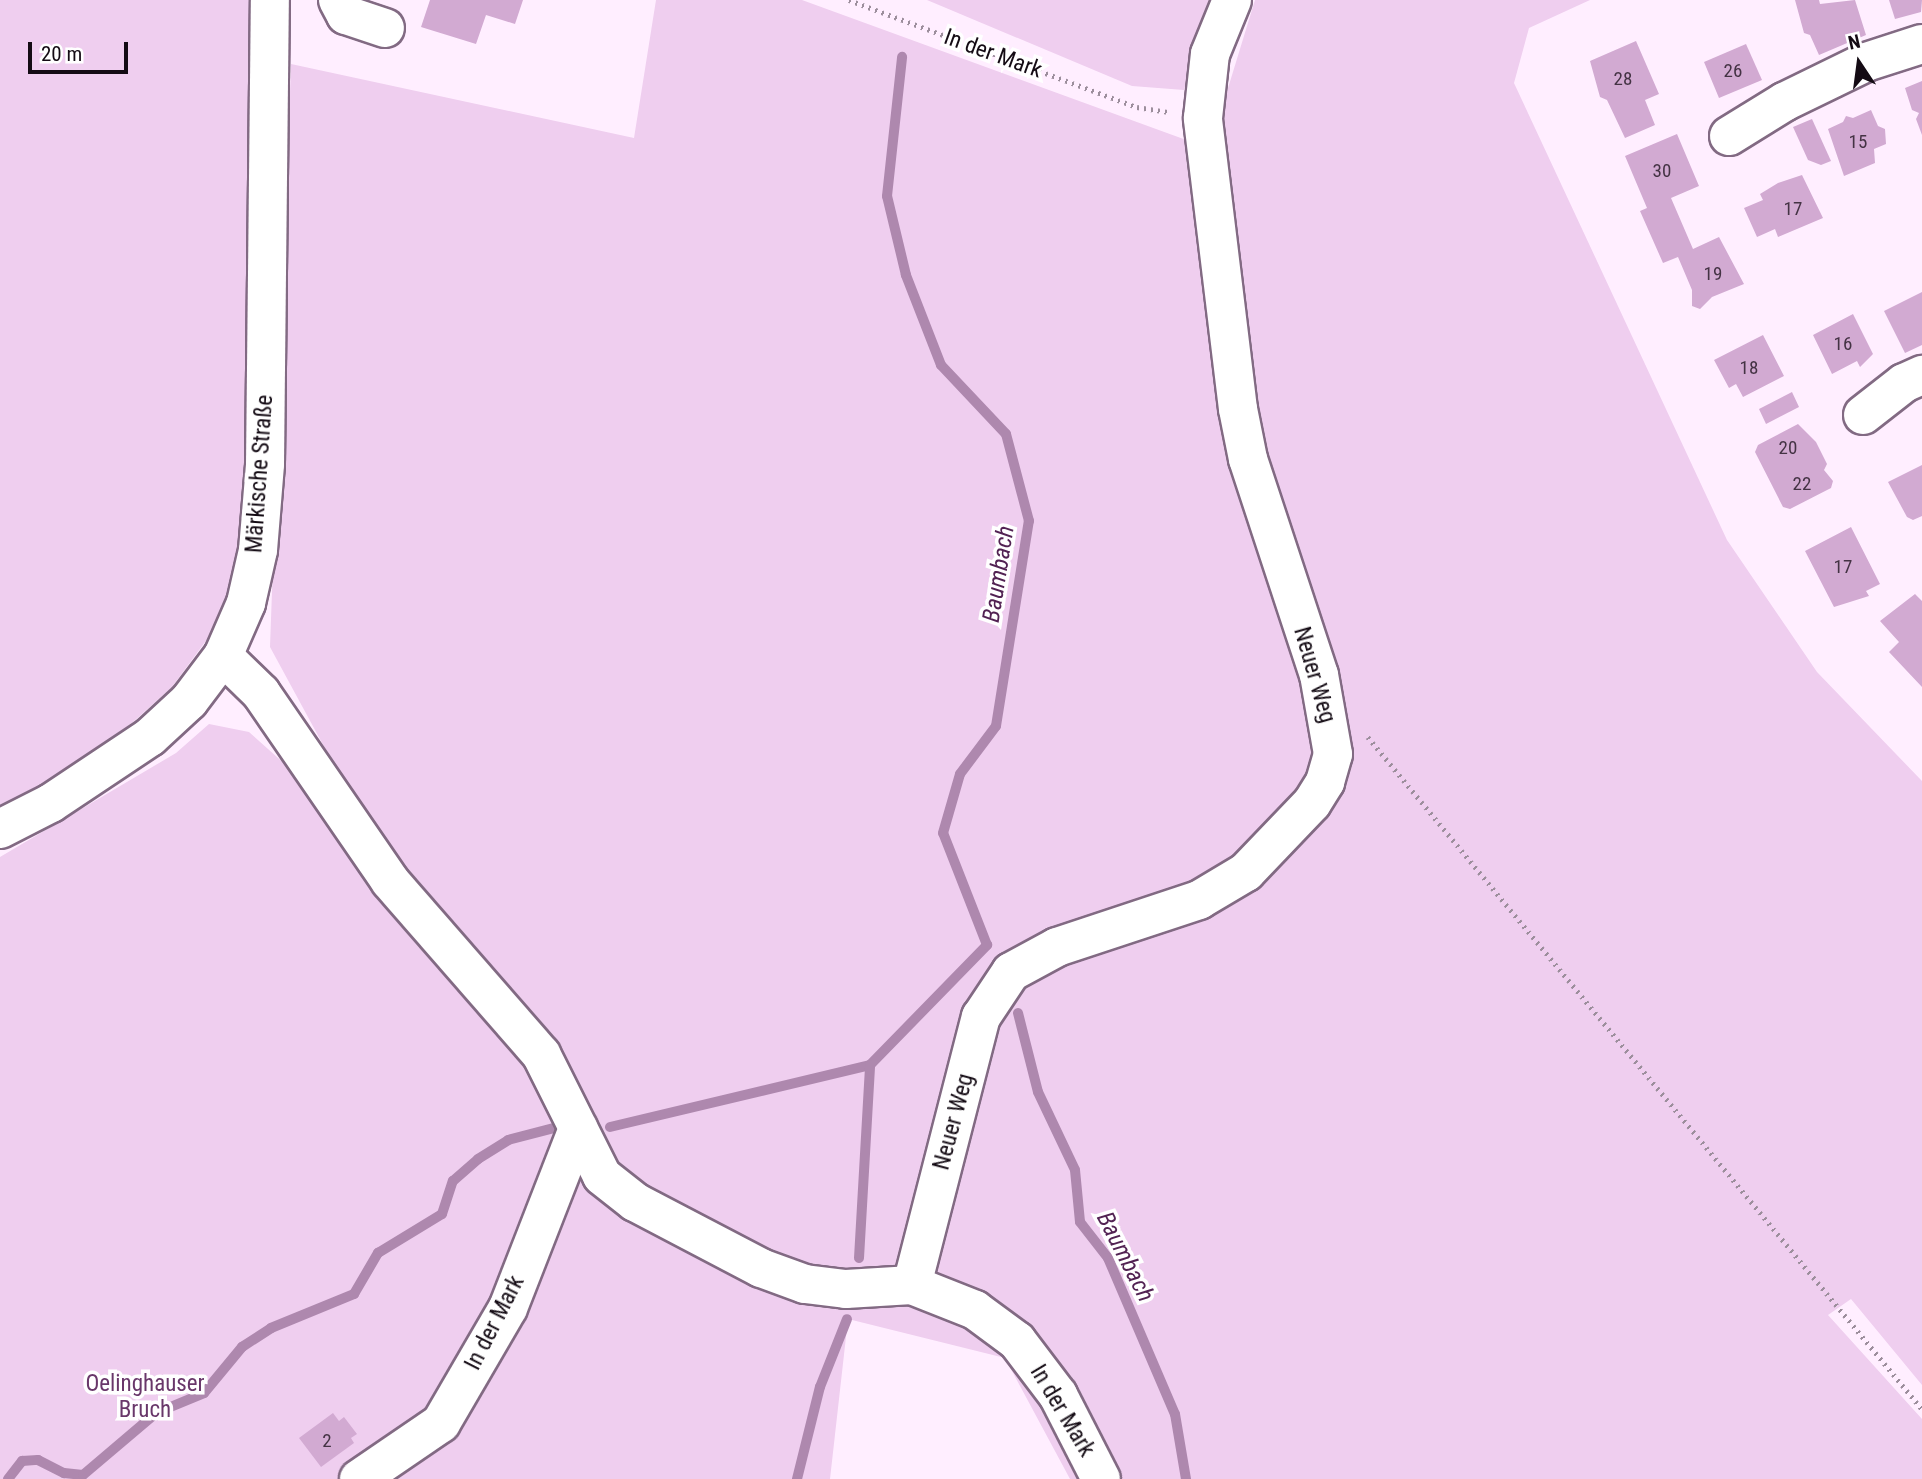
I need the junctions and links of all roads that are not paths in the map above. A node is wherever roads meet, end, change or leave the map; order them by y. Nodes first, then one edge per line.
1 (270, 0) edge
2 (338, 0) edge
3 (1232, 0) edge
4 (385, 28) dead end
5 (1922, 44) edge
6 (1729, 136) dead end
7 (1922, 375) edge
8 (1863, 415) dead end
9 (223, 656) junction
10 (0, 830) edge
11 (578, 1128) junction
12 (912, 1285) junction
13 (359, 1479) edge
14 (1101, 1479) edge

1 - 9 street, Märkische Straße
2 - 4 street
3 - 12 street, Neuer Weg
5 - 6 street
7 - 8 street
9 - 10 street, Märkische Straße
9 - 11 street
11 - 12 street
11 - 13 street, In der Mark
12 - 14 street, In der Mark

